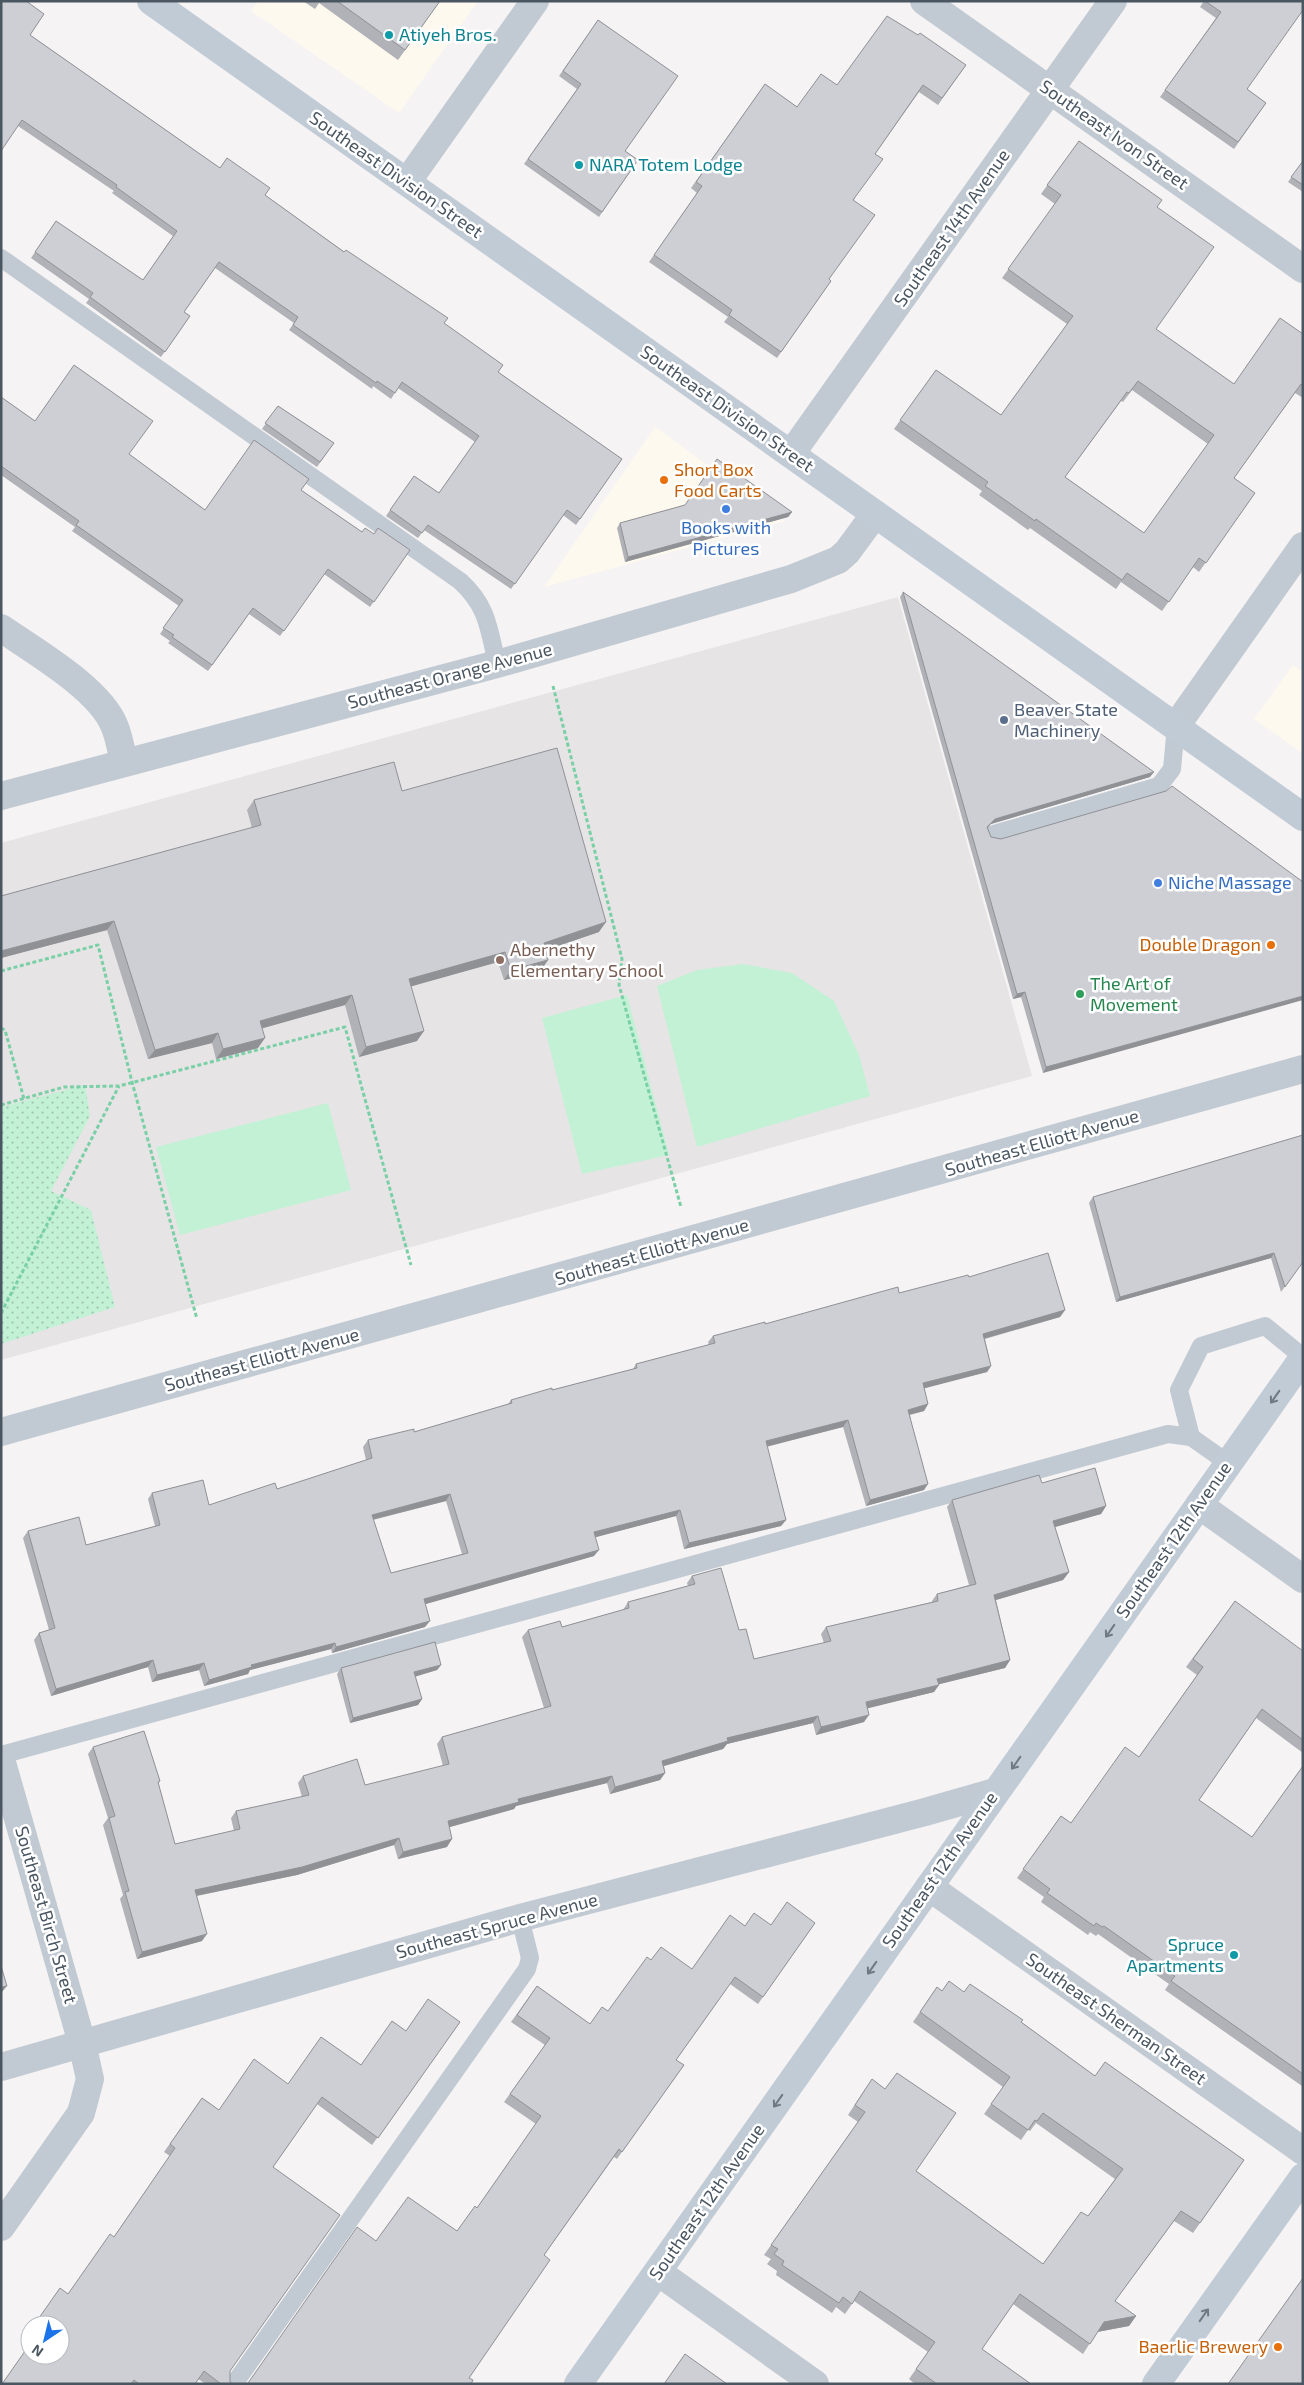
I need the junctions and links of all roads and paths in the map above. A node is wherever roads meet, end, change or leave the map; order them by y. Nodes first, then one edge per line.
1 (151, 1) edge
2 (535, 1) edge
3 (924, 1) edge
4 (1113, 1) edge
5 (1050, 90) junction
6 (407, 182) junction
7 (1, 258) edge
8 (1303, 269) edge
9 (791, 454) junction
10 (875, 514) junction
11 (1303, 546) edge
12 (1, 628) edge
13 (497, 664) junction
14 (553, 686) dead end
15 (1176, 726) junction
16 (124, 762) junction
17 (1, 796) edge
18 (1303, 816) edge
19 (994, 834) dead end
20 (1, 971) edge
21 (2, 1029) edge
22 (1303, 1069) edge
23 (132, 1082) junction
24 (119, 1086) junction
25 (24, 1099) junction
26 (1, 1105) edge
27 (691, 1242) junction
28 (411, 1265) dead end
29 (1, 1312) edge
30 (197, 1319) dead end
31 (1303, 1357) edge
32 (1, 1432) edge
33 (1191, 1437) junction
34 (1228, 1463) junction
35 (1199, 1505) junction
36 (1303, 1580) edge
37 (1, 1755) edge
38 (1, 1759) edge
39 (995, 1792) junction
40 (929, 1887) junction
41 (520, 1918) junction
42 (82, 2043) junction
43 (1, 2067) edge
44 (1303, 2151) edge
45 (1303, 2177) edge
46 (1, 2227) edge
47 (658, 2272) junction
48 (234, 2384) edge
49 (578, 2384) edge
50 (815, 2384) edge
51 (1156, 2384) edge

1 - 6 main road, Southeast Division Street
2 - 6 street
3 - 5 street, Southeast Ivon Street
4 - 5 street, Southeast 14th Avenue
5 - 8 street, Southeast Ivon Street
5 - 9 street, Southeast 14th Avenue
6 - 9 main road, Southeast Division Street
7 - 13 lane
9 - 10 main road, Southeast Division Street
10 - 13 street, Southeast Orange Avenue
10 - 15 main road, Southeast Division Street
11 - 15 street
12 - 16 street
13 - 16 street, Southeast Orange Avenue
14 - 27 path
15 - 18 main road, Southeast Division Street
15 - 19 lane
16 - 17 street, Southeast Orange Avenue
20 - 23 path
21 - 25 path
22 - 27 street, Southeast Elliott Avenue
23 - 24 path
23 - 28 path
23 - 30 path
24 - 25 path
24 - 29 path
25 - 26 path
27 - 32 street, Southeast Elliott Avenue
31 - 33 lane
31 -> 34 main road, Southeast 12th Avenue
33 - 34 lane
33 - 37 lane
34 - 35 main road, Southeast 12th Avenue
35 - 36 street
35 -> 39 main road, Southeast 12th Avenue
38 - 42 street, Southeast Birch Street
39 - 40 main road, Southeast 12th Avenue
39 - 41 street, Southeast Spruce Avenue
40 - 44 street, Southeast Sherman Street
40 -> 47 main road, Southeast 12th Avenue
41 - 42 street, Southeast Spruce Avenue
41 - 48 lane
42 - 43 street, Southeast Spruce Avenue
42 - 46 street, Southeast Birch Street
51 -> 45 main road
47 - 49 main road, Southeast 12th Avenue
47 - 50 street

